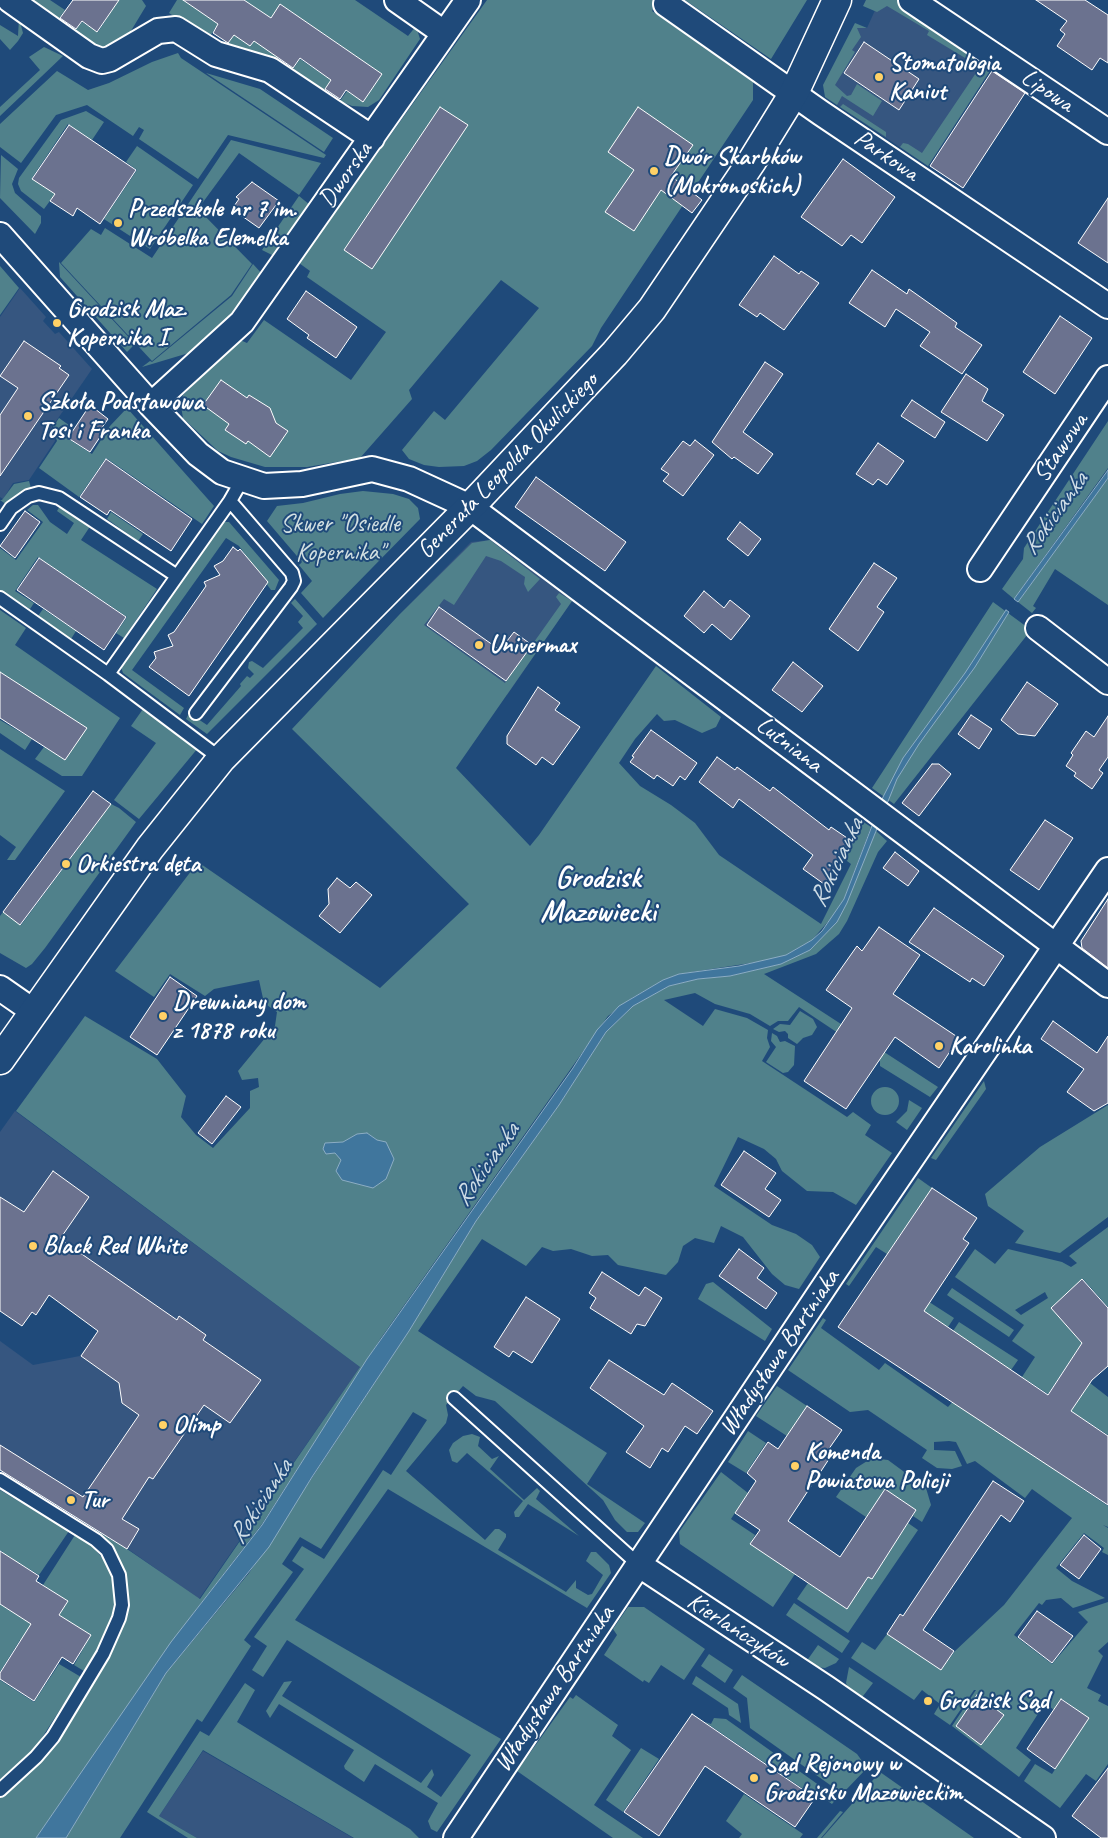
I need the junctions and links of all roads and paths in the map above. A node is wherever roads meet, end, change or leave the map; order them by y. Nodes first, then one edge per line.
1 (10, 0) edge
2 (397, 0) edge
3 (468, 0) edge
4 (837, 0) edge
5 (911, 0) edge
6 (666, 4) dead end
7 (444, 33) junction
8 (794, 93) junction
9 (1108, 132) edge
10 (372, 138) junction
11 (0, 235) edge
12 (1108, 306) edge
13 (1108, 378) edge
14 (151, 405) junction
15 (242, 480) junction
16 (230, 501) junction
17 (470, 507) junction
18 (0, 524) edge
19 (980, 569) dead end
20 (177, 576) junction
21 (0, 598) edge
22 (1038, 628) dead end
23 (108, 674) junction
24 (1108, 682) edge
25 (196, 713) dead end
26 (221, 759) junction
27 (1108, 870) edge
28 (1056, 946) junction
29 (1108, 985) edge
30 (0, 988) edge
31 (33, 1011) junction
32 (0, 1060) edge
33 (454, 1398) dead end
34 (0, 1480) edge
35 (638, 1564) junction
36 (0, 1790) edge
37 (456, 1838) edge
38 (1043, 1838) edge

1 - 10 street
2 - 7 street
3 - 7 street, Dworska
4 - 8 street, Generała Leopolda Okulickiego
5 - 9 street, Lipowa
6 - 8 street, Parkowa
7 - 10 street, Dworska
8 - 12 street, Parkowa
8 - 17 street, Generała Leopolda Okulickiego
10 - 14 street, Dworska
11 - 14 street, Lutniana
13 - 19 street, Stawowa
14 - 15 street, Lutniana
15 - 16 lane
15 - 17 street, Lutniana
16 - 20 lane
16 - 25 lane
17 - 26 street, Generała Leopolda Okulickiego
17 - 28 street, Lutniana
18 - 20 lane
20 - 23 lane
21 - 23 lane
22 - 24 street
23 - 26 lane
26 - 31 street, Generała Leopolda Okulickiego
27 - 28 street, Władysława Bartniaka
28 - 29 street, Lutniana
28 - 35 street, Władysława Bartniaka
30 - 31 street
31 - 32 street, Generała Leopolda Okulickiego
33 - 35 lane, Kierlańczyków
34 - 36 lane
35 - 37 street, Władysława Bartniaka
35 - 38 street, Kierlańczyków

